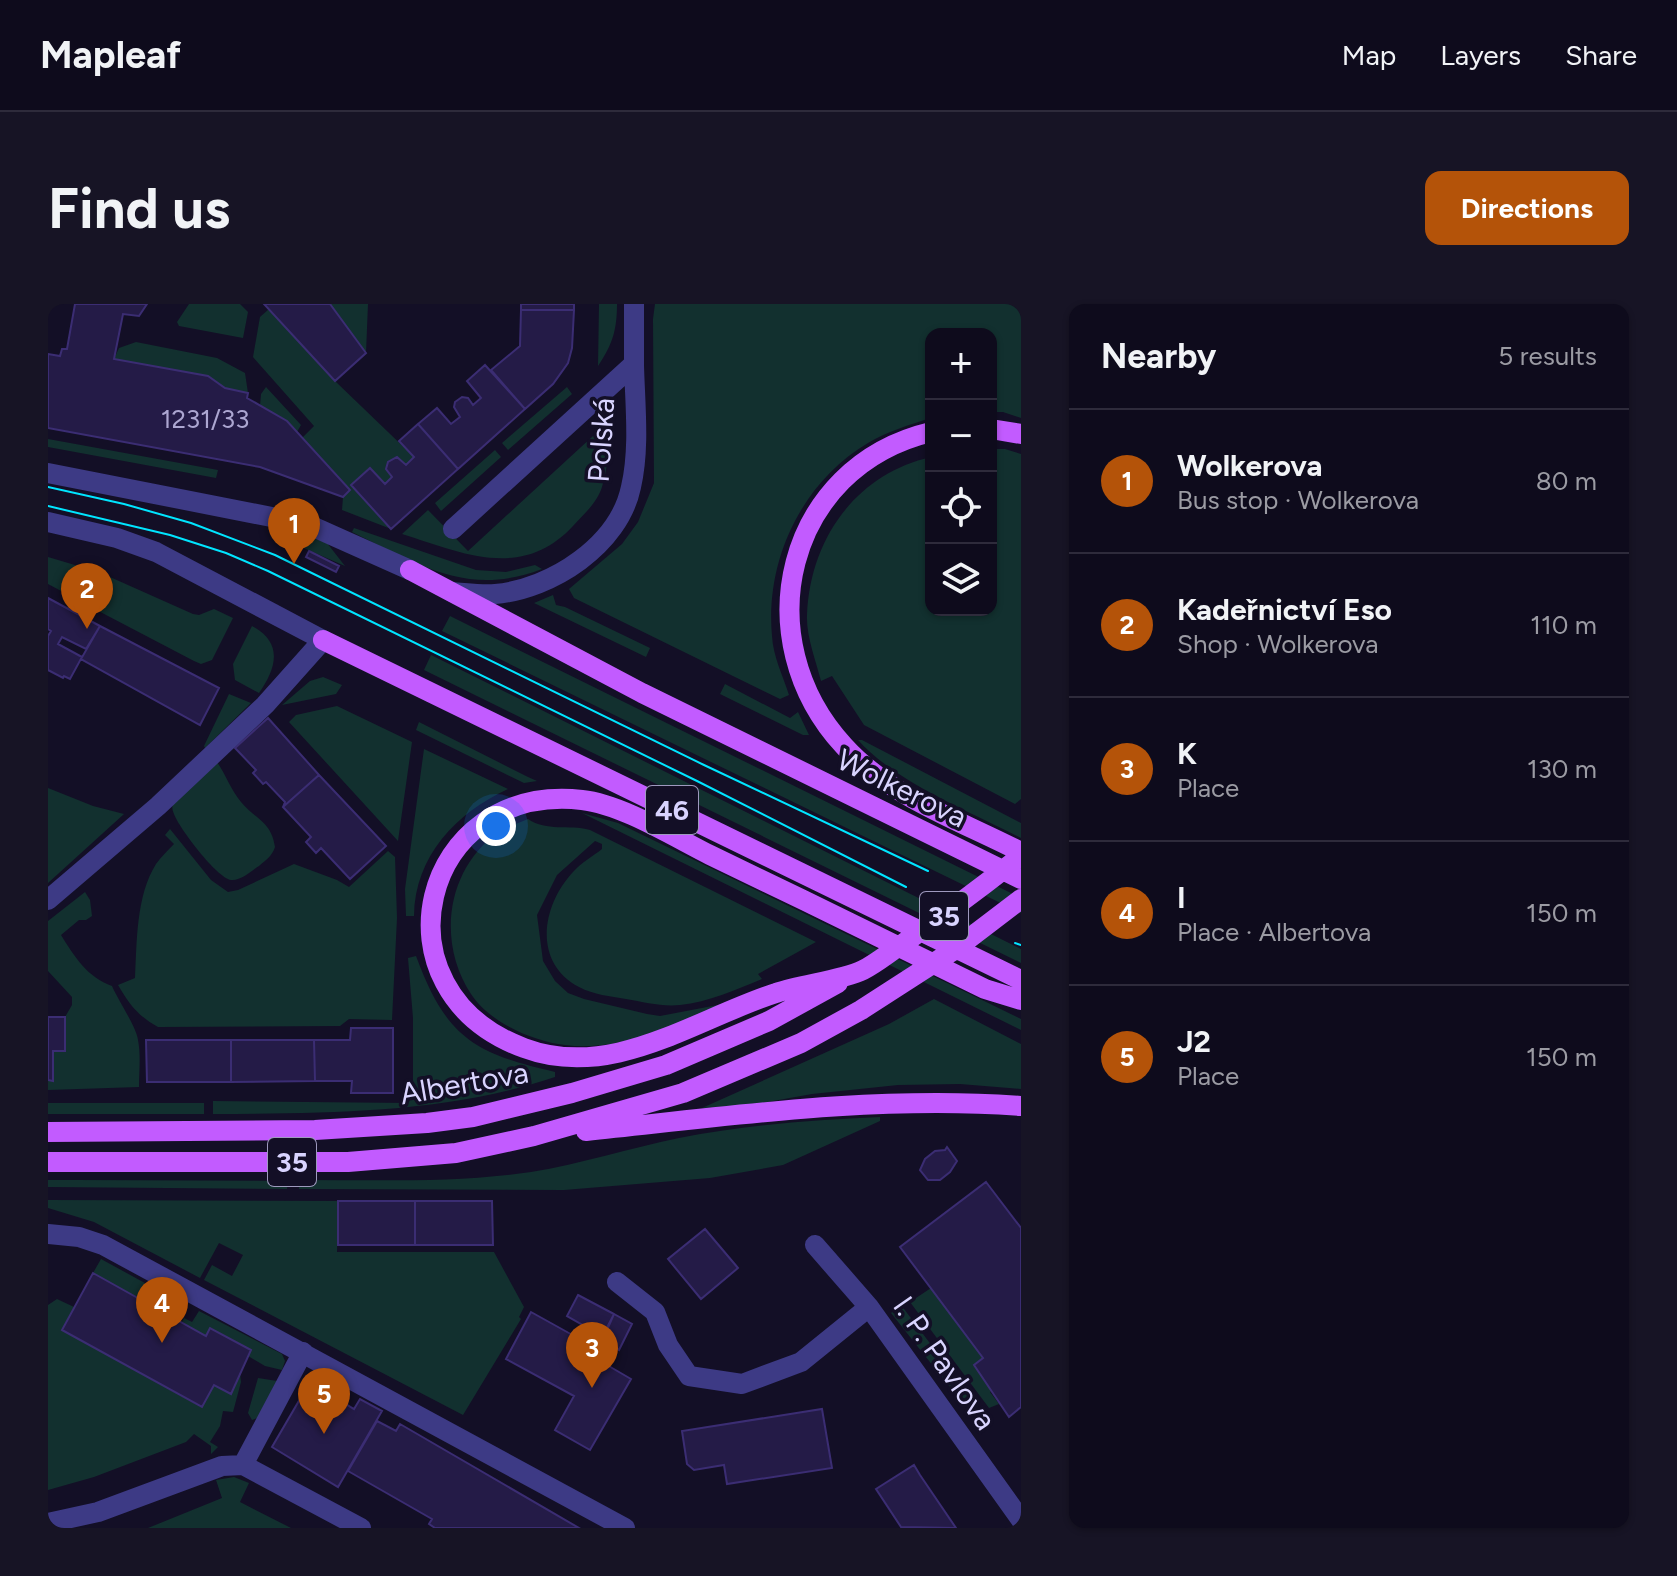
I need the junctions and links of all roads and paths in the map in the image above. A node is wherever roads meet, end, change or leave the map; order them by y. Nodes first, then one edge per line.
1 (634, 304) edge
2 (634, 364) junction
3 (997, 430) edge
4 (925, 434) edge
5 (1021, 434) edge
6 (48, 473) edge
7 (48, 522) edge
8 (453, 529) dead end
9 (410, 570) joint
10 (452, 592) junction
11 (323, 640) junction
12 (1021, 854) edge
13 (1021, 879) edge
14 (1021, 899) edge
15 (48, 900) edge
16 (862, 971) joint
17 (1021, 980) edge
18 (814, 987) junction
19 (1021, 1000) edge
20 (1021, 1106) edge
21 (48, 1132) edge
22 (534, 1136) junction
23 (48, 1162) edge
24 (48, 1234) edge
25 (815, 1245) dead end
26 (617, 1282) dead end
27 (869, 1307) junction
28 (303, 1352) junction
29 (243, 1465) junction
30 (1021, 1520) edge
31 (48, 1523) edge
32 (361, 1528) edge
33 (625, 1528) edge

1 - 2 street, Polská
2 - 8 street, Polská
2 - 10 street, Polská
3 - 5 main road
4 - 12 main road
6 - 9 street, Wolkerova
7 - 11 street
9 - 10 main road, Wolkerova
10 - 13 main road, Wolkerova
11 - 15 street
11 - 17 main road, 46
12 - 16 main road, 35
14 - 22 main road, 35
16 - 18 main road, 46
18 - 19 main road, 46
18 - 21 main road, Albertova / 35
20 - 22 main road
22 - 23 main road, 35
24 - 28 street
25 - 27 street, I. P. Pavlova
26 - 27 street
27 - 30 street, I. P. Pavlova
28 - 29 street
28 - 33 street
29 - 31 street
29 - 32 street

